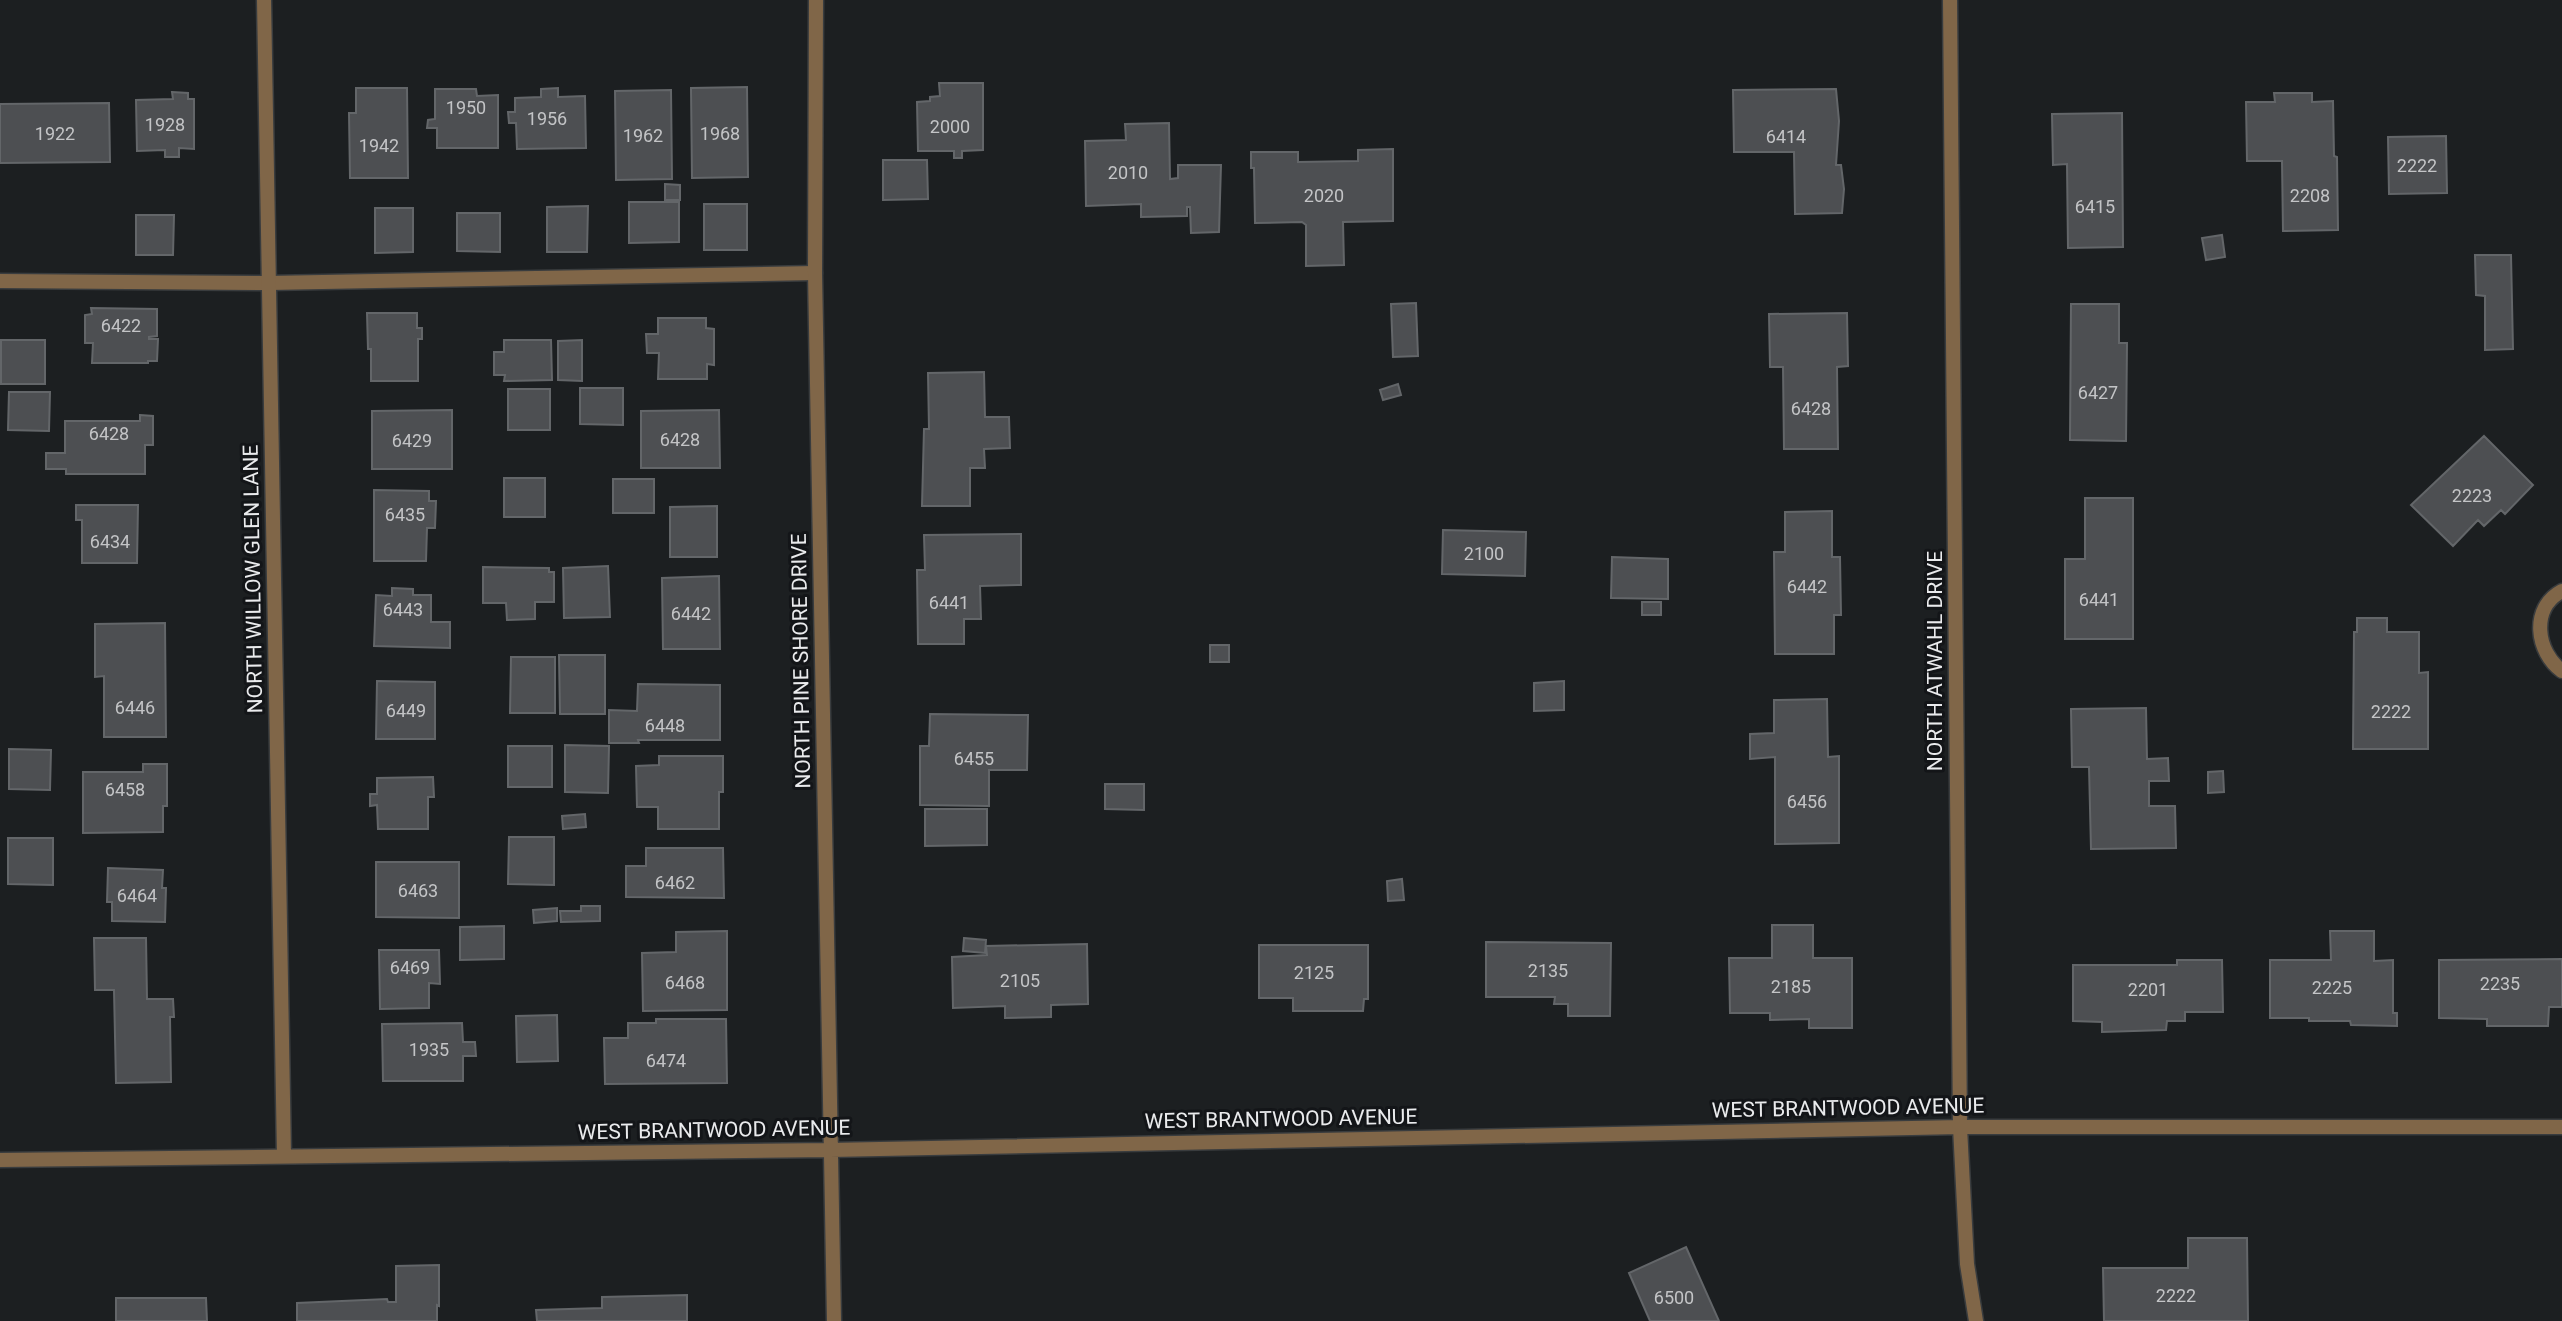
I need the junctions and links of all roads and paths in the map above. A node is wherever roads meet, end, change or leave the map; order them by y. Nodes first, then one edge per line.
1 (264, 0) edge
2 (816, 0) edge
3 (1950, 0) edge
4 (815, 273) junction
5 (0, 281) edge
6 (269, 283) junction
7 (2562, 591) edge
8 (2562, 671) edge
9 (1960, 1127) junction
10 (2562, 1127) edge
11 (831, 1150) junction
12 (284, 1156) junction
13 (0, 1160) edge
14 (834, 1321) edge
15 (1976, 1321) edge

1 - 6 street, NORTH WILLOW GLEN LANE
2 - 4 street, NORTH PINE SHORE DRIVE
3 - 9 street, NORTH ATWAHL DRIVE
4 - 6 street
4 - 11 street, NORTH PINE SHORE DRIVE
5 - 6 street
6 - 12 street, NORTH WILLOW GLEN LANE
7 - 8 street
9 - 10 street, WEST BRANTWOOD AVENUE
9 - 11 street, WEST BRANTWOOD AVENUE
9 - 15 street, NORTH ATWAHL DRIVE
11 - 12 street, WEST BRANTWOOD AVENUE
11 - 14 street, NORTH PINE SHORE DRIVE
12 - 13 street, WEST BRANTWOOD AVENUE

